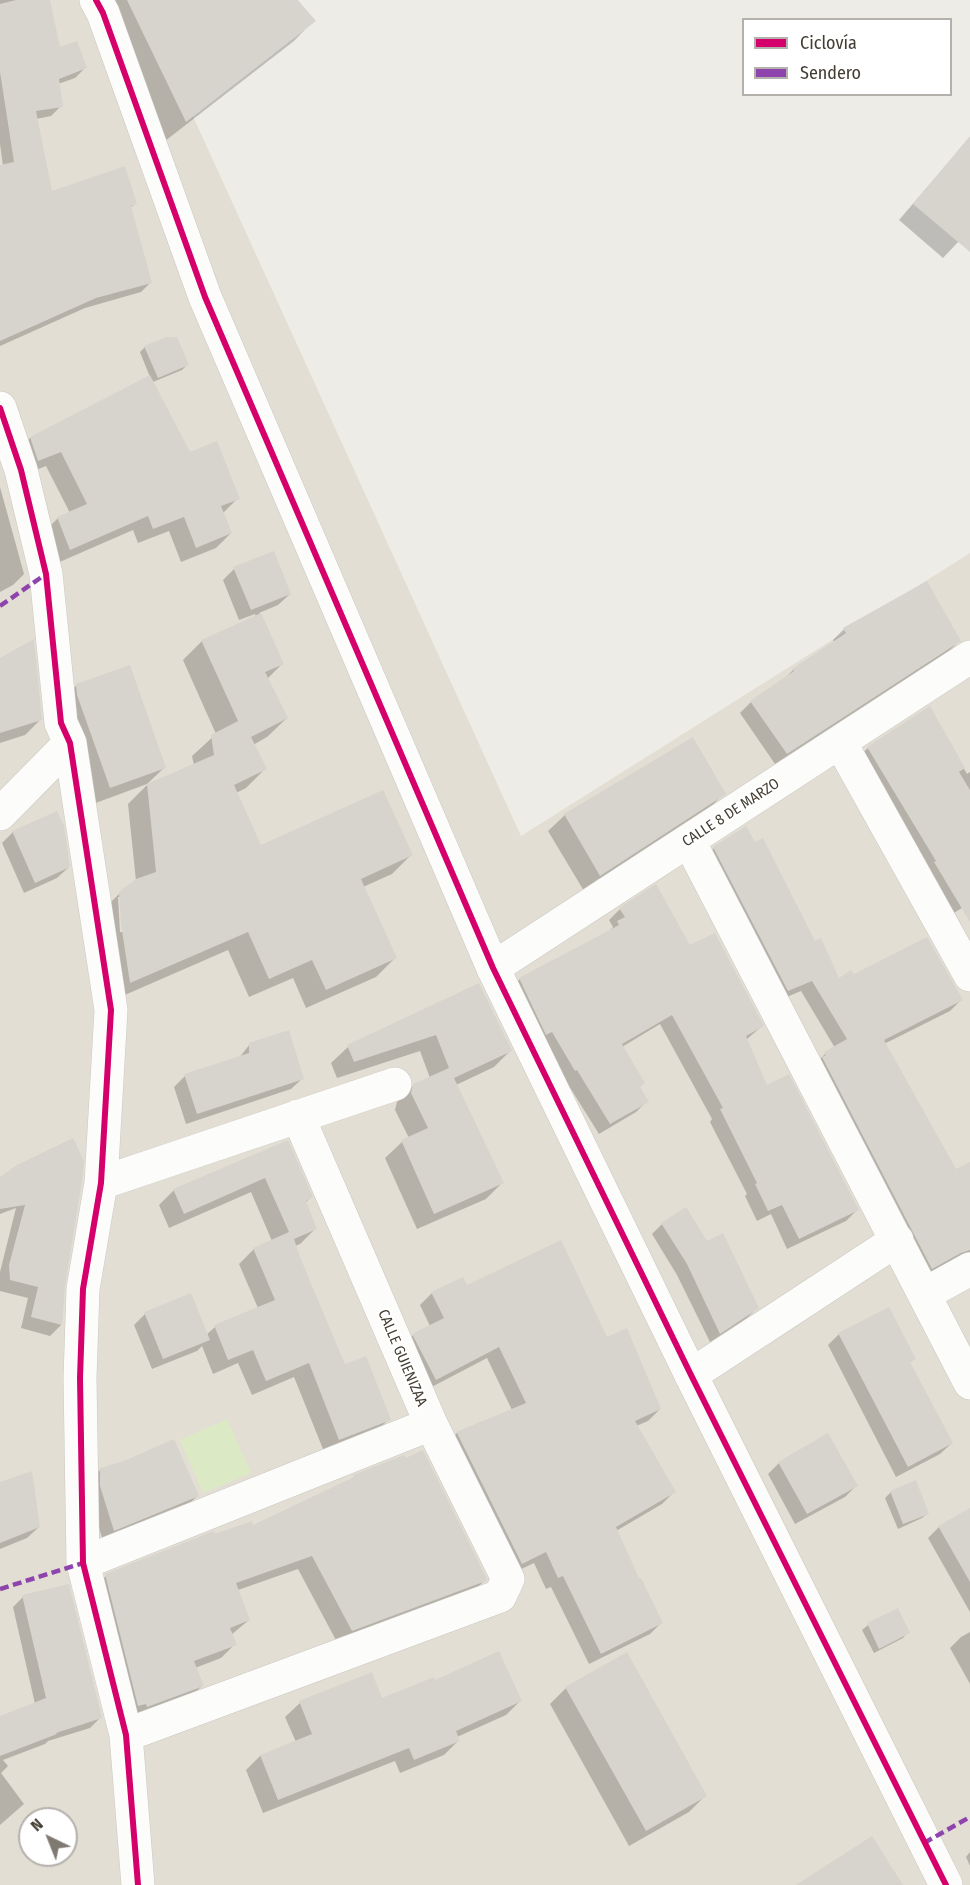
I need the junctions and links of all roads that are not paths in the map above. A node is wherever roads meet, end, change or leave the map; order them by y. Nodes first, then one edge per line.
1 (96, 0) edge
2 (0, 408) edge
3 (970, 657) edge
4 (840, 742) junction
5 (70, 743) junction
6 (0, 814) edge
7 (689, 841) junction
8 (493, 968) junction
9 (970, 975) edge
10 (395, 1084) dead end
11 (298, 1116) junction
12 (101, 1183) junction
13 (897, 1240) junction
14 (970, 1269) edge
15 (925, 1294) junction
16 (691, 1375) junction
17 (970, 1383) edge
18 (430, 1424) junction
19 (82, 1563) junction
20 (126, 1735) junction
21 (138, 1885) edge
22 (946, 1885) edge

1 - 8 street
2 - 5 street
3 - 4 street, CALLE 8 DE MARZO
4 - 7 street, CALLE 8 DE MARZO
4 - 9 street
5 - 6 street
5 - 12 street
7 - 8 street, CALLE 8 DE MARZO
7 - 13 street
8 - 16 street
10 - 11 street
11 - 12 street
11 - 18 street, CALLE GUIENIZAA
12 - 19 street
13 - 15 street
13 - 16 street
14 - 15 street
15 - 17 street
16 - 22 street
18 - 19 street
18 - 20 street, CALLE GUIENIZAA
19 - 20 street
20 - 21 street

